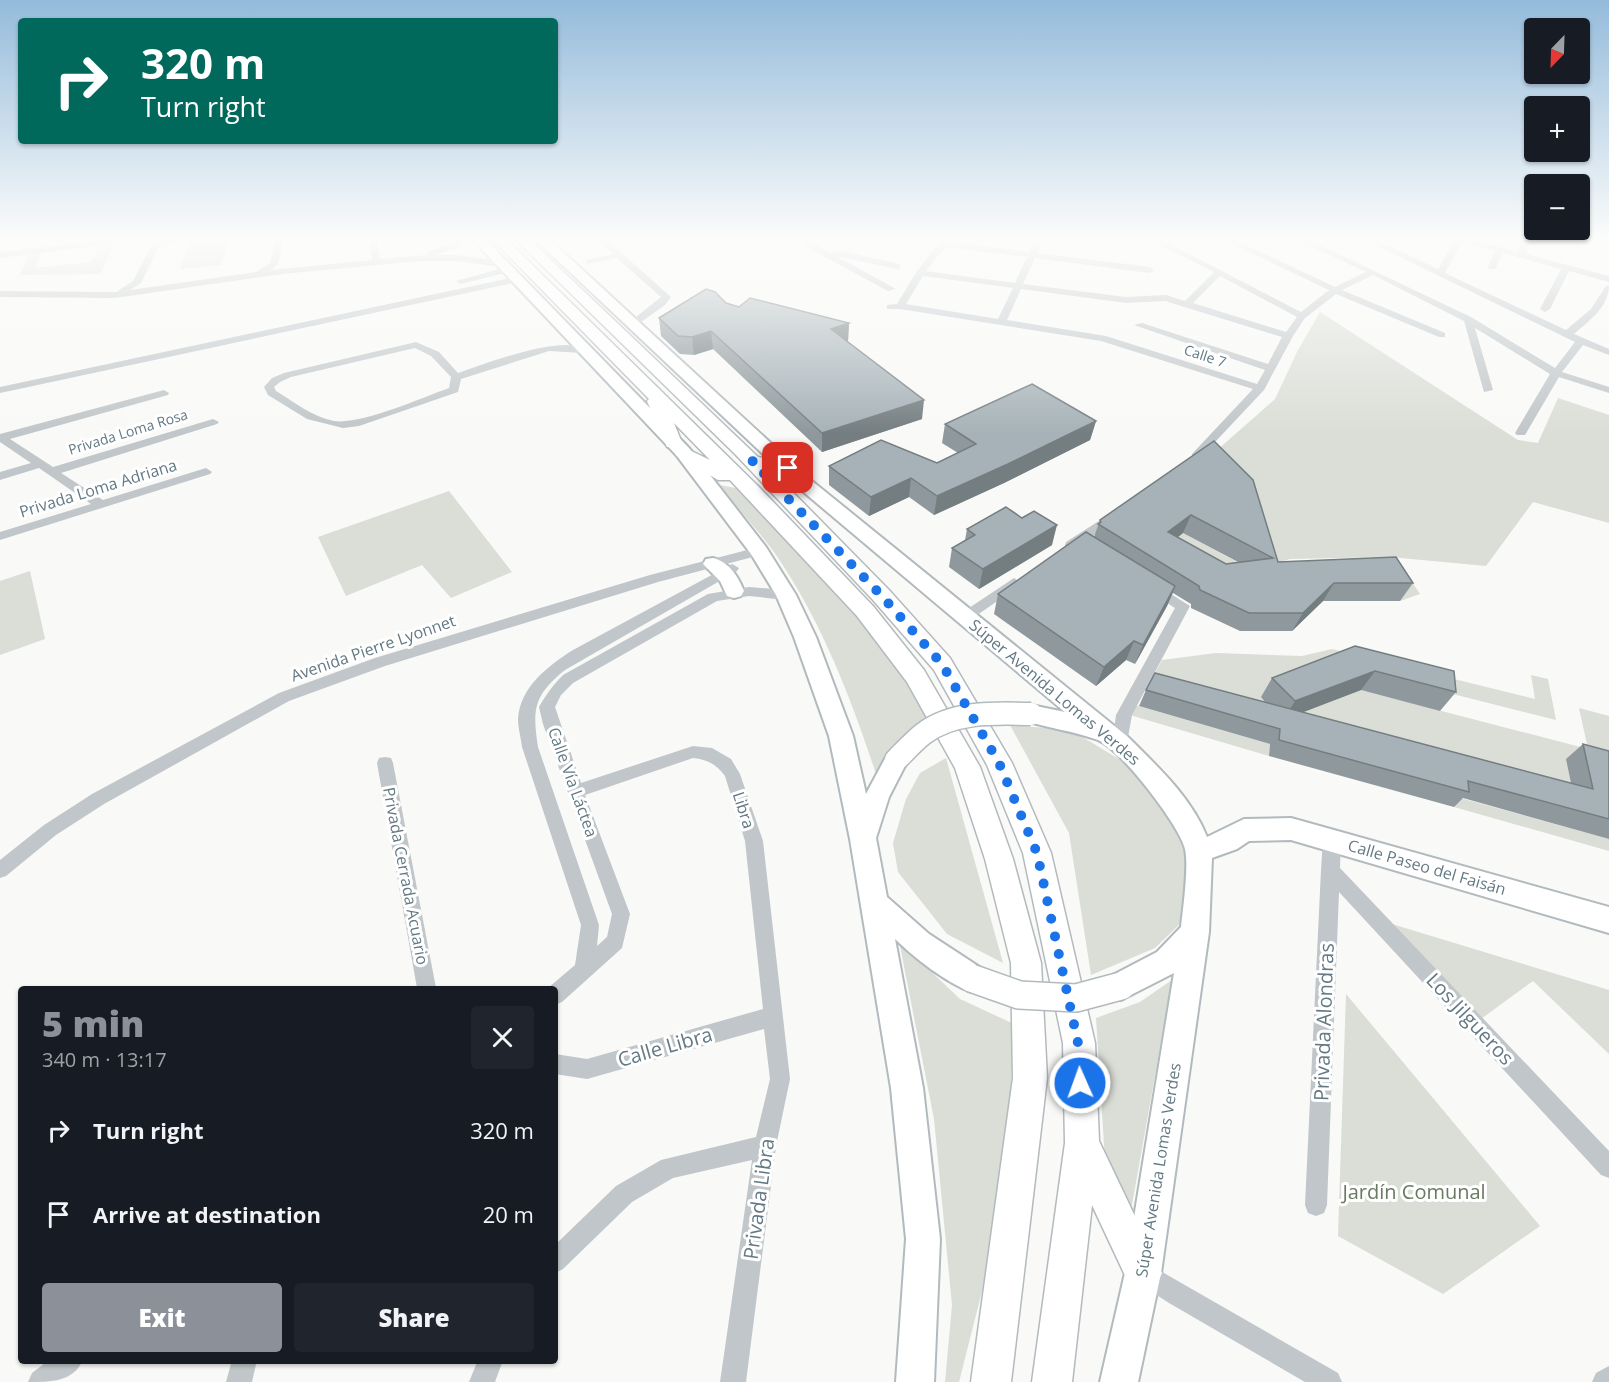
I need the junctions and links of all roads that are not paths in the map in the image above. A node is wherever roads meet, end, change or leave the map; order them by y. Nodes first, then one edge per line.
1 (342, 304) edge
2 (354, 304) edge
3 (531, 304) edge
4 (545, 304) edge
5 (589, 304) edge
6 (610, 304) edge
7 (660, 304) edge
8 (896, 304) edge
9 (1010, 304) edge
10 (1189, 304) edge
11 (1280, 304) edge
12 (1317, 304) edge
13 (1369, 304) edge
14 (1439, 304) edge
15 (1505, 304) edge
16 (1547, 304) edge
17 (1601, 304) edge
18 (1545, 309) dead end
19 (1302, 316) junction
20 (1468, 319) junction
21 (1002, 321) junction
22 (631, 325) junction
23 (1139, 325) dead end
24 (1442, 335) dead end
25 (1567, 335) junction
26 (1288, 336) junction
27 (1581, 341) junction
28 (565, 344) junction
29 (1609, 352) edge
30 (1272, 369) junction
31 (1556, 373) junction
32 (456, 377) junction
33 (0, 381) edge
34 (1260, 388) junction
35 (0, 390) edge
36 (651, 390) junction
37 (1488, 390) dead end
38 (1609, 390) edge
39 (164, 393) dead end
40 (737, 421) junction
41 (213, 422) dead end
42 (1521, 433) dead end
43 (1, 437) edge
44 (678, 448) junction
45 (747, 456) junction
46 (40, 464) junction
47 (1185, 464) edge
48 (788, 468) junction
49 (51, 472) junction
50 (206, 472) dead end
51 (0, 476) edge
52 (751, 490) junction
53 (100, 504) junction
54 (1122, 510) edge
55 (0, 536) edge
56 (759, 551) junction
57 (1059, 553) edge
58 (719, 568) junction
59 (1021, 579) edge
60 (1144, 582) edge
61 (734, 591) junction
62 (786, 595) junction
63 (965, 617) junction
64 (1116, 741) junction
65 (385, 763) dead end
66 (577, 791) junction
67 (863, 839) junction
68 (1332, 839) junction
69 (1196, 842) junction
70 (0, 870) edge
71 (1330, 870) junction
72 (875, 904) junction
73 (1609, 920) edge
74 (1195, 932) junction
75 (584, 970) junction
76 (427, 986) edge
77 (558, 992) edge
78 (774, 1016) junction
79 (558, 1064) edge
80 (1082, 1143) junction
81 (765, 1146) junction
82 (1609, 1167) edge
83 (1316, 1205) dead end
84 (558, 1258) edge
85 (1143, 1273) junction
86 (66, 1364) edge
87 (244, 1364) edge
88 (489, 1364) edge
89 (41, 1382) edge
90 (239, 1382) edge
91 (482, 1382) edge
92 (733, 1382) edge
93 (915, 1382) edge
94 (992, 1382) edge
95 (1052, 1382) edge
96 (1119, 1382) edge
97 (1329, 1382) edge

1 - 33 street
2 - 35 street
3 - 28 main road
4 - 36 main road
5 - 45 main road
6 - 22 main road, Súper Avenida Lomas Verdes
7 - 22 street
8 - 21 street, Calle 7
9 - 21 street
10 - 26 street
11 - 19 street
12 - 19 street
13 - 24 street
14 - 20 street
15 - 25 street
16 - 18 street
17 - 25 street
19 - 26 street
20 - 31 street
20 - 37 street
21 - 34 street, Calle 7
22 - 40 main road, Súper Avenida Lomas Verdes
23 - 30 street
25 - 27 street
26 - 30 street
27 - 29 street
27 - 31 street
28 - 32 street
28 - 44 main road
30 - 34 street
31 - 38 street
31 - 42 street
32 - 32 street
34 - 47 street
36 - 44 main road
36 - 52 main road
39 - 43 street
40 - 45 main road
40 - 48 main road, Súper Avenida Lomas Verdes
41 - 49 street, Privada Loma Rosa
43 - 46 street
44 - 52 main road
44 - 56 main road
45 - 48 main road
45 - 80 main road
46 - 49 street
46 - 51 street
48 - 63 main road, Súper Avenida Lomas Verdes
49 - 53 street
50 - 53 street, Privada Loma Adriana
52 - 94 main road
53 - 55 street, Privada Loma Adriana
54 - 57 street
56 - 58 street, Calle Vía Láctea
56 - 62 main road
58 - 61 main road
58 - 70 street, Avenida Pierre Lyonnet
58 - 75 street, Calle Vía Láctea
59 - 63 street
60 - 64 street
61 - 62 street, Calle Vía Láctea
61 - 66 street, Calle Vía Láctea
62 - 67 main road
63 - 64 main road, Súper Avenida Lomas Verdes
64 - 67 main road, bridge
64 - 69 main road, Súper Avenida Lomas Verdes
65 - 76 street, Privada Cerrada Acuario
66 - 75 street, Calle Vía Láctea
66 - 78 street, Libra
67 - 72 main road
68 - 69 main road, Calle Paseo del Faisán
68 - 71 street, Privada Alondras
68 - 73 main road, Calle Paseo del Faisán
69 - 74 main road, Súper Avenida Lomas Verdes
71 - 82 street, Los Jilgueros
71 - 83 street, Privada Alondras
72 - 74 main road, bridge
72 - 93 main road
74 - 85 main road, Súper Avenida Lomas Verdes
75 - 77 street, Calle Vía Láctea
78 - 79 street, Calle Libra
78 - 81 street, Privada Libra
80 - 85 main road
80 - 95 main road
81 - 84 street
81 - 92 street, Privada Libra
85 - 96 main road, Súper Avenida Lomas Verdes
85 - 97 street
86 - 89 street
87 - 90 street
88 - 91 street

